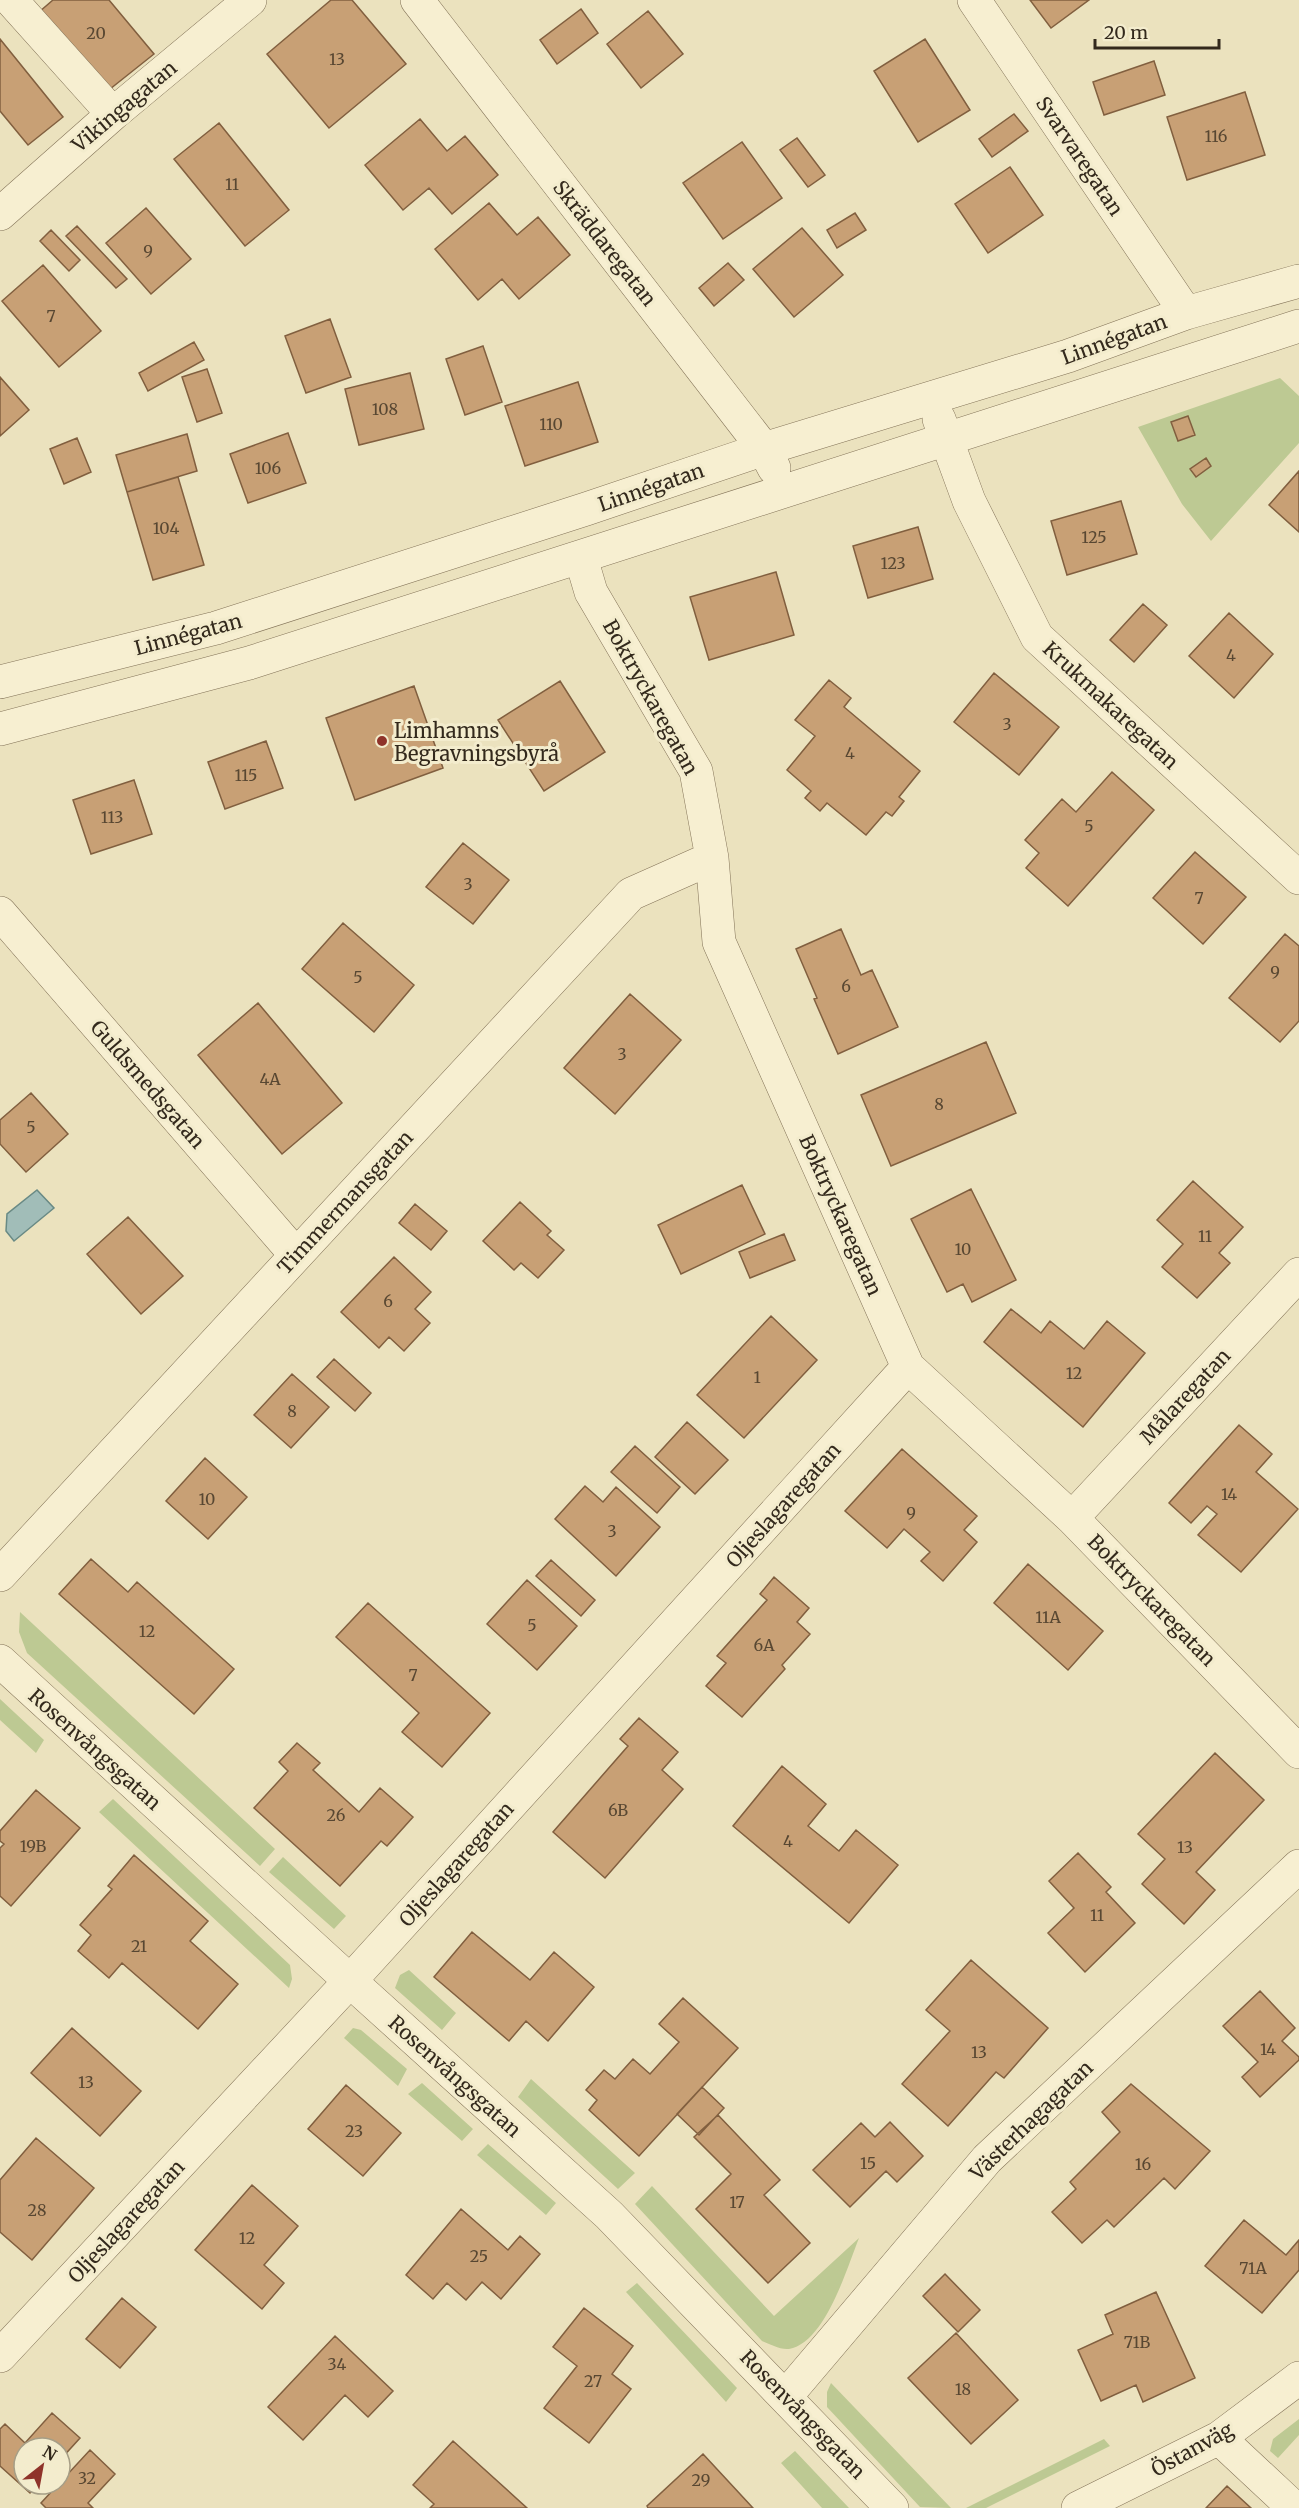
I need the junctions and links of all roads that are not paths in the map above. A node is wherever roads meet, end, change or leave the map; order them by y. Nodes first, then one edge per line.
1 (11, 0) edge
2 (250, 0) edge
3 (417, 0) edge
4 (974, 0) edge
5 (113, 114) junction
6 (0, 214) edge
7 (1293, 283) edge
8 (1186, 313) junction
9 (1298, 331) edge
10 (931, 398) junction
11 (947, 439) junction
12 (764, 449) junction
13 (786, 491) junction
14 (580, 558) junction
15 (0, 682) edge
16 (0, 729) edge
17 (712, 858) junction
18 (1299, 878) edge
19 (0, 913) edge
20 (296, 1255) junction
21 (1299, 1274) edge
22 (908, 1367) junction
23 (1072, 1518) junction
24 (0, 1575) edge
25 (0, 1661) edge
26 (1299, 1752) edge
27 (1299, 1866) edge
28 (350, 1981) junction
29 (0, 2356) edge
30 (1299, 2378) edge
31 (786, 2396) junction
32 (1219, 2438) junction
33 (892, 2508) edge
34 (1078, 2508) edge
35 (1294, 2508) edge

1 - 5 street
2 - 5 street, Vikingagatan
3 - 12 street, Skräddaregatan
4 - 8 street, Svarvaregatan
5 - 6 street, Vikingagatan
7 - 8 street, Linnégatan
7 - 9 street
8 - 10 street, Linnégatan
9 - 11 street
10 - 11 street, Krukmakaregatan
10 - 12 street, Linnégatan
11 - 13 street
11 - 18 street, Krukmakaregatan
12 - 13 street, Skräddaregatan
12 - 15 street, Linnégatan
13 - 14 street
14 - 16 street
14 - 17 street, Boktryckaregatan
17 - 20 street, Timmermansgatan
17 - 22 street, Boktryckaregatan
19 - 20 street, Guldsmedsgatan
20 - 24 street, Timmermansgatan
21 - 23 street, Målaregatan
22 - 23 street, Boktryckaregatan
22 - 28 street, Oljeslagaregatan
23 - 26 street, Boktryckaregatan
25 - 28 street, Rosenvångsgatan
27 - 31 street, Västerhagagatan
28 - 29 street, Oljeslagaregatan
28 - 31 street, Rosenvångsgatan
30 - 32 street, Östanväg
31 - 33 street, Rosenvångsgatan
32 - 34 street, Östanväg
32 - 35 street

